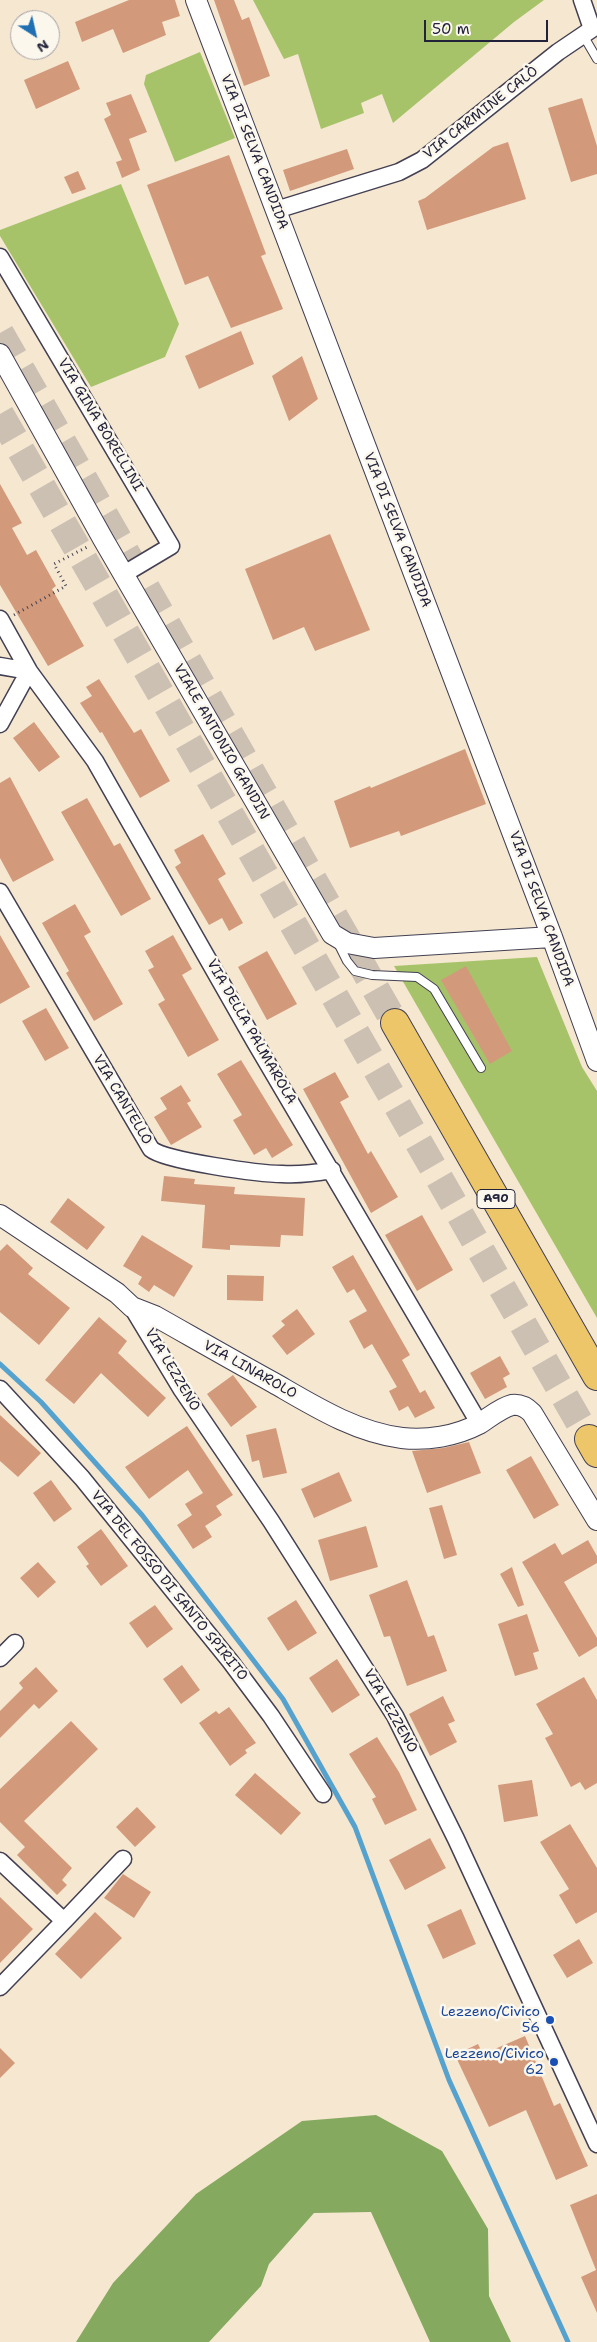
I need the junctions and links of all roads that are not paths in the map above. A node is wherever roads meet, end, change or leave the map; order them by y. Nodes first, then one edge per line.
1 (196, 0) edge
2 (582, 0) edge
3 (591, 30) edge
4 (597, 59) edge
5 (276, 210) junction
6 (0, 257) edge
7 (0, 354) edge
8 (124, 574) junction
9 (1, 620) edge
10 (0, 666) edge
11 (29, 671) junction
12 (0, 724) edge
13 (0, 892) edge
14 (552, 937) junction
15 (336, 938) junction
16 (395, 1023) tunnel mouth
17 (597, 1061) edge
18 (481, 1068) dead end
19 (332, 1170) junction
20 (0, 1215) edge
21 (132, 1306) junction
22 (597, 1376) edge
23 (0, 1389) edge
24 (479, 1423) junction
25 (594, 1509) edge
26 (15, 1643) dead end
27 (0, 1658) edge
28 (323, 1794) dead end
29 (123, 1859) dead end
30 (0, 1862) edge
31 (64, 1921) junction
32 (0, 1987) edge
33 (597, 2144) edge

1 - 5 street, VIA DI SELVA CANDIDA
2 - 3 street
3 - 4 lane
3 - 5 street, VIA CARMINE CALÒ
5 - 14 street, VIA DI SELVA CANDIDA
6 - 8 street, VIA GINA BORELLINI
7 - 8 street, VIALE ANTONIO GANDIN
8 - 15 street, VIALE ANTONIO GANDIN
9 - 11 street, VIA DELLA PALMAROLA
10 - 11 street
11 - 12 street
11 - 19 street, VIA DELLA PALMAROLA
13 - 19 street, VIA CANTELLO
14 - 15 street
14 - 17 street, VIA DI SELVA CANDIDA
15 - 18 lane
16 - 22 highway, A90
19 - 24 street, VIA DELLA PALMAROLA
20 - 21 street, VIA LINAROLO
21 - 24 street, VIA LINAROLO
21 - 33 street, VIA LEZZENO
23 - 28 street, VIA DEL FOSSO DI SANTO SPIRITO
24 - 25 street, VIA LINAROLO
26 - 27 street
29 - 31 street
30 - 31 street
31 - 32 street

